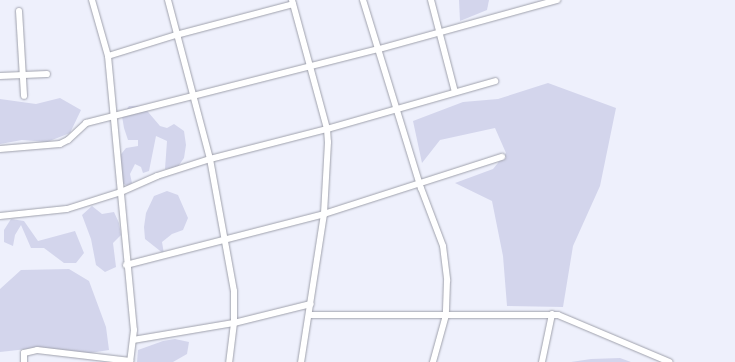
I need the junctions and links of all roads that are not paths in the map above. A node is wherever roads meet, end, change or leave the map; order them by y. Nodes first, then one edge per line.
1 (92, 0) edge
2 (168, 0) edge
3 (363, 0) edge
4 (431, 0) edge
5 (557, 0) edge
6 (292, 2) edge
7 (20, 11) dead end
8 (440, 32) junction
9 (176, 35) junction
10 (379, 49) junction
11 (108, 56) junction
12 (308, 67) junction
13 (47, 74) dead end
14 (23, 75) junction
15 (0, 76) edge
16 (495, 81) dead end
17 (455, 92) junction
18 (24, 96) dead end
19 (193, 97) junction
20 (397, 108) junction
21 (113, 115) junction
22 (327, 129) junction
23 (0, 149) edge
24 (502, 157) dead end
25 (210, 159) junction
26 (420, 183) junction
27 (121, 192) junction
28 (324, 214) junction
29 (0, 216) edge
30 (225, 241) junction
31 (126, 265) junction
32 (311, 304) junction
33 (552, 314) junction
34 (309, 315) junction
35 (446, 315) junction
36 (234, 323) junction
37 (133, 340) junction
38 (130, 361) edge
39 (24, 362) edge
40 (229, 362) edge
41 (301, 362) edge
42 (433, 362) edge
43 (542, 362) edge
44 (668, 362) edge

1 - 11 street
2 - 9 street
3 - 10 street
4 - 8 street
5 - 8 street
6 - 9 street
6 - 12 street
7 - 14 street
8 - 10 street
8 - 17 street
9 - 11 street
9 - 19 street
10 - 12 street
10 - 20 street
11 - 21 street
12 - 19 street
12 - 22 street
13 - 14 street
14 - 15 street
14 - 18 street
16 - 17 street
17 - 20 street
19 - 21 street
19 - 25 street
20 - 22 street
20 - 26 street
21 - 23 street
21 - 27 street
22 - 25 street
22 - 28 street
24 - 26 street
25 - 27 street
25 - 30 street
26 - 28 street
26 - 35 street
27 - 29 street
27 - 31 street
28 - 30 street
28 - 32 street
30 - 31 street
30 - 36 street
31 - 37 street
32 - 34 street
32 - 36 street
33 - 35 street
33 - 43 street
33 - 44 street
34 - 35 street
34 - 41 street
35 - 42 street
36 - 37 street
36 - 40 street
37 - 38 street
38 - 39 street

